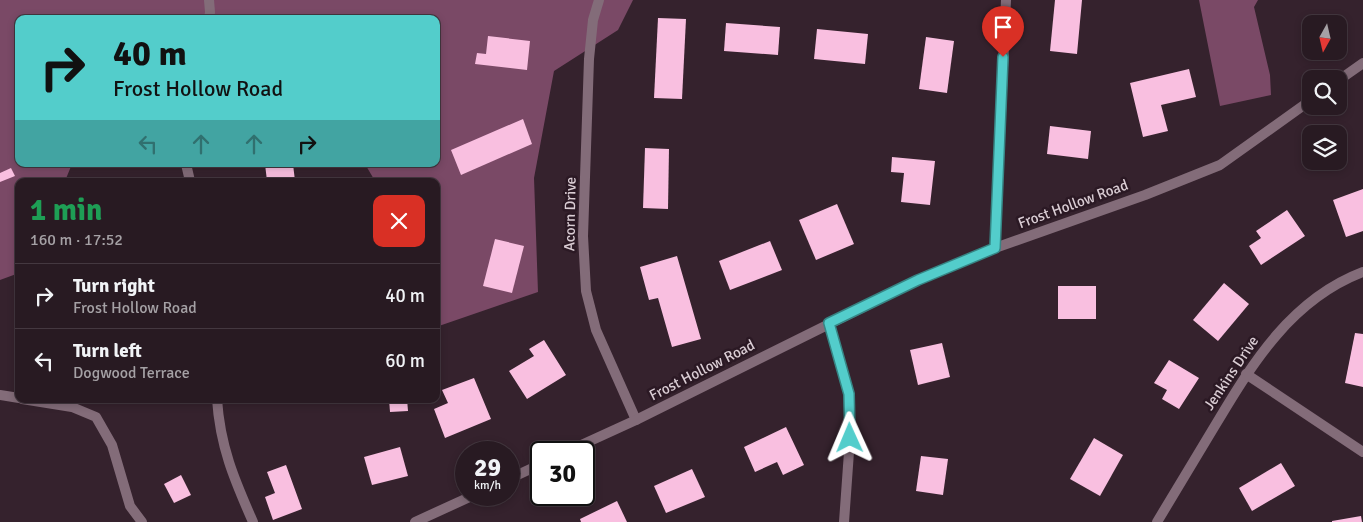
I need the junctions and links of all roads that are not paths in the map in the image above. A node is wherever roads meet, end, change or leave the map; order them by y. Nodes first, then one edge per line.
1 (209, 0) edge
2 (599, 0) edge
3 (1006, 0) edge
4 (209, 15) edge
5 (1363, 63) edge
6 (1347, 74) edge
7 (1302, 106) edge
8 (995, 248) junction
9 (1363, 272) edge
10 (829, 323) junction
11 (1246, 374) junction
12 (0, 395) edge
13 (15, 397) edge
14 (46, 403) edge
15 (217, 403) edge
16 (636, 420) junction
17 (590, 441) edge
18 (1363, 452) edge
19 (455, 504) edge
20 (142, 522) edge
21 (253, 522) edge
22 (415, 522) edge
23 (844, 522) edge
24 (1157, 522) edge

1 - 4 street
2 - 16 street, Acorn Drive
3 - 8 street
5 - 6 street
7 - 8 street, Frost Hollow Road
8 - 10 street, Frost Hollow Road
9 - 11 street, Jenkins Drive
10 - 16 street, Frost Hollow Road
10 - 23 street
11 - 18 street
11 - 24 street, Jenkins Drive
12 - 13 street
14 - 20 street
15 - 21 street
16 - 17 street, Frost Hollow Road
19 - 22 street

